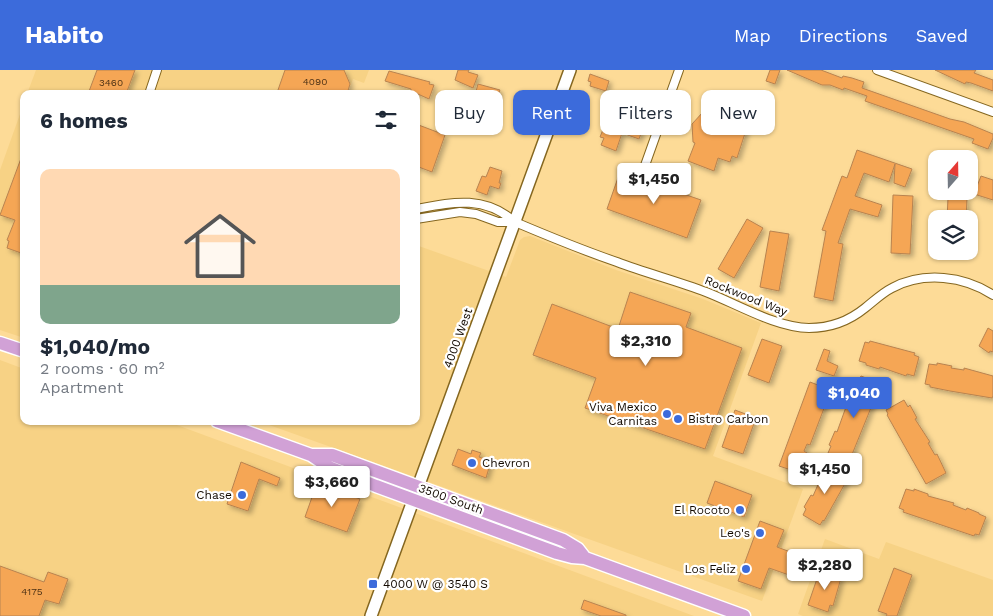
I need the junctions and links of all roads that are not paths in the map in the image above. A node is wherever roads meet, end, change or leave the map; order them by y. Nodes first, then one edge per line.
1 (157, 70) edge
2 (570, 70) edge
3 (679, 70) edge
4 (877, 70) edge
5 (150, 90) edge
6 (993, 112) edge
7 (643, 171) dead end
8 (420, 208) edge
9 (420, 218) edge
10 (515, 222) junction
11 (993, 295) edge
12 (0, 343) edge
13 (20, 350) edge
14 (228, 425) edge
15 (311, 455) junction
16 (418, 488) junction
17 (413, 500) junction
18 (585, 558) junction
19 (370, 616) edge
20 (744, 616) edge

1 - 5 street
2 - 10 street, 4000 West
3 - 7 street
4 - 6 street
8 - 10 street
9 - 10 street
10 - 11 street, Rockwood Way
10 - 16 street, 4000 West
12 - 13 main road
14 - 15 main road, 3500 South
15 - 16 main road, 3500 South
15 - 17 main road, 3500 South
16 - 17 street, 4000 West
16 - 18 main road, 3500 South
17 - 18 main road, 3500 South
17 - 19 street, 4000 West
18 - 20 main road, 3500 South

